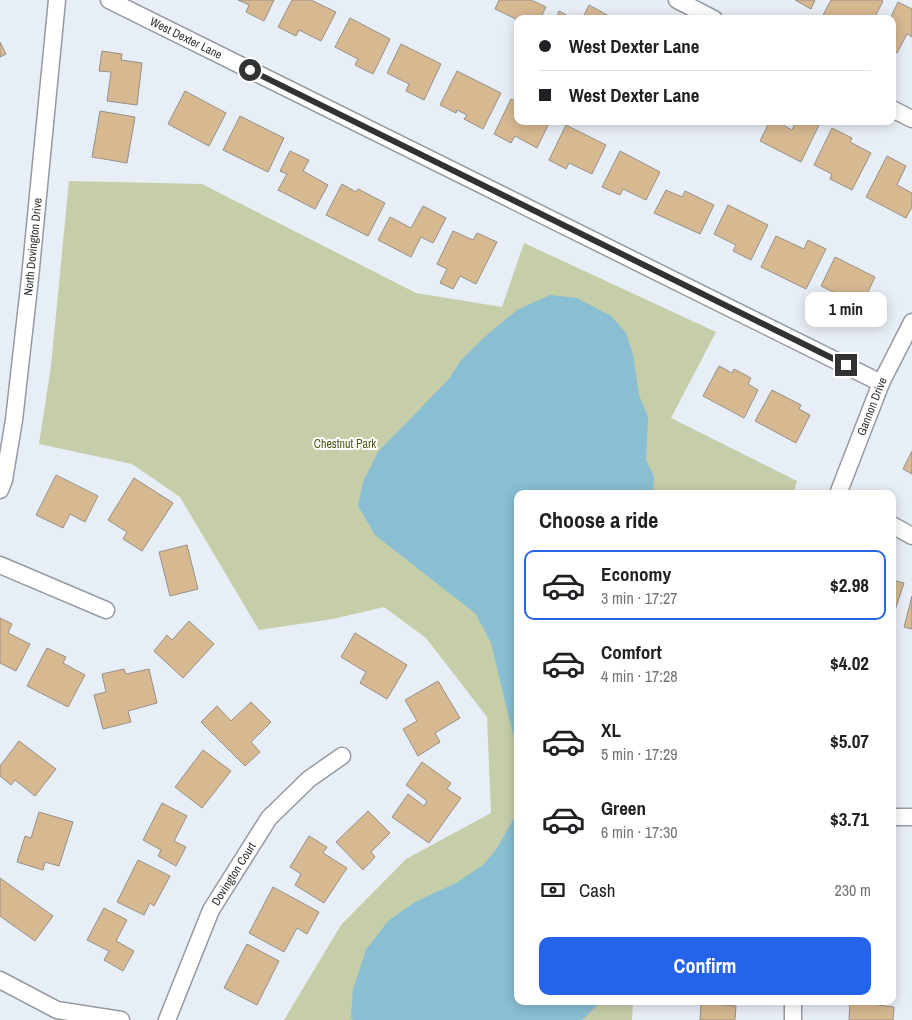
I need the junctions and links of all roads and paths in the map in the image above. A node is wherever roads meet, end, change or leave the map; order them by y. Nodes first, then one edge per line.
1 (57, 0) edge
2 (109, 0) edge
3 (677, 0) edge
4 (706, 15) edge
5 (896, 111) edge
6 (912, 119) edge
7 (912, 322) edge
8 (881, 383) junction
9 (0, 490) edge
10 (840, 490) edge
11 (896, 527) edge
12 (912, 536) edge
13 (0, 565) edge
14 (106, 610) dead end
15 (342, 756) dead end
16 (896, 817) edge
17 (912, 817) edge
18 (0, 980) edge
19 (793, 1005) edge
20 (121, 1020) edge
21 (167, 1020) edge
22 (793, 1020) edge

1 - 9 street, North Dovington Drive
2 - 8 street, West Dexter Lane
3 - 4 street
5 - 6 street
7 - 8 street, Gannon Drive
8 - 10 street, Gannon Drive
11 - 12 street
13 - 14 street
15 - 21 street, Dovington Court
16 - 17 street
18 - 20 street
19 - 22 street

